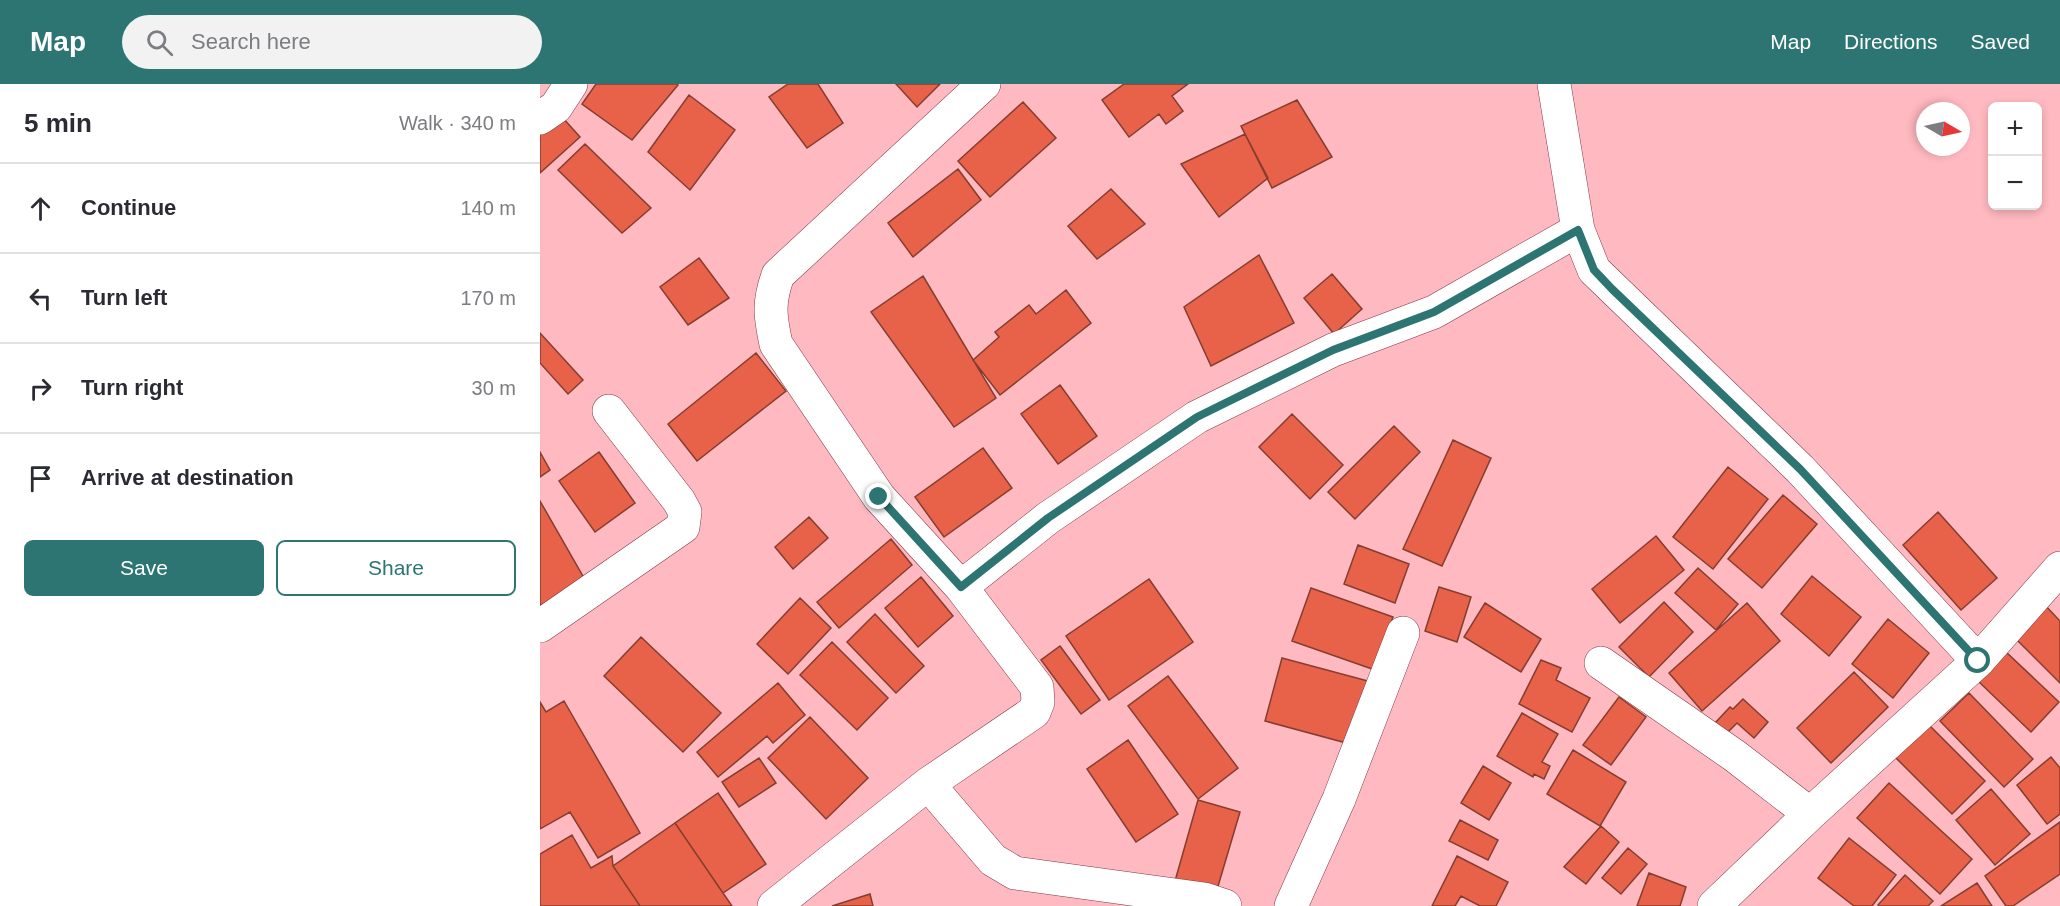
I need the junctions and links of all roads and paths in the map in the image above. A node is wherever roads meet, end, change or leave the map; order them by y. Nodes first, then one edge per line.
1 (571, 84) edge
2 (984, 84) edge
3 (1554, 84) edge
4 (540, 118) edge
5 (1578, 230) junction
6 (609, 411) dead end
7 (2060, 568) edge
8 (961, 587) junction
9 (540, 626) edge
10 (1403, 633) dead end
11 (1978, 661) junction
12 (1601, 663) dead end
13 (928, 784) junction
14 (1810, 814) junction
15 (774, 906) edge
16 (1225, 906) edge
17 (1292, 906) edge
18 (1714, 906) edge

1 - 4 street
2 - 8 street
3 - 5 street
5 - 8 street
5 - 11 street
6 - 9 street
7 - 11 street
8 - 13 street
10 - 17 street
11 - 14 street
12 - 14 street
13 - 15 street
13 - 16 street
14 - 18 street

